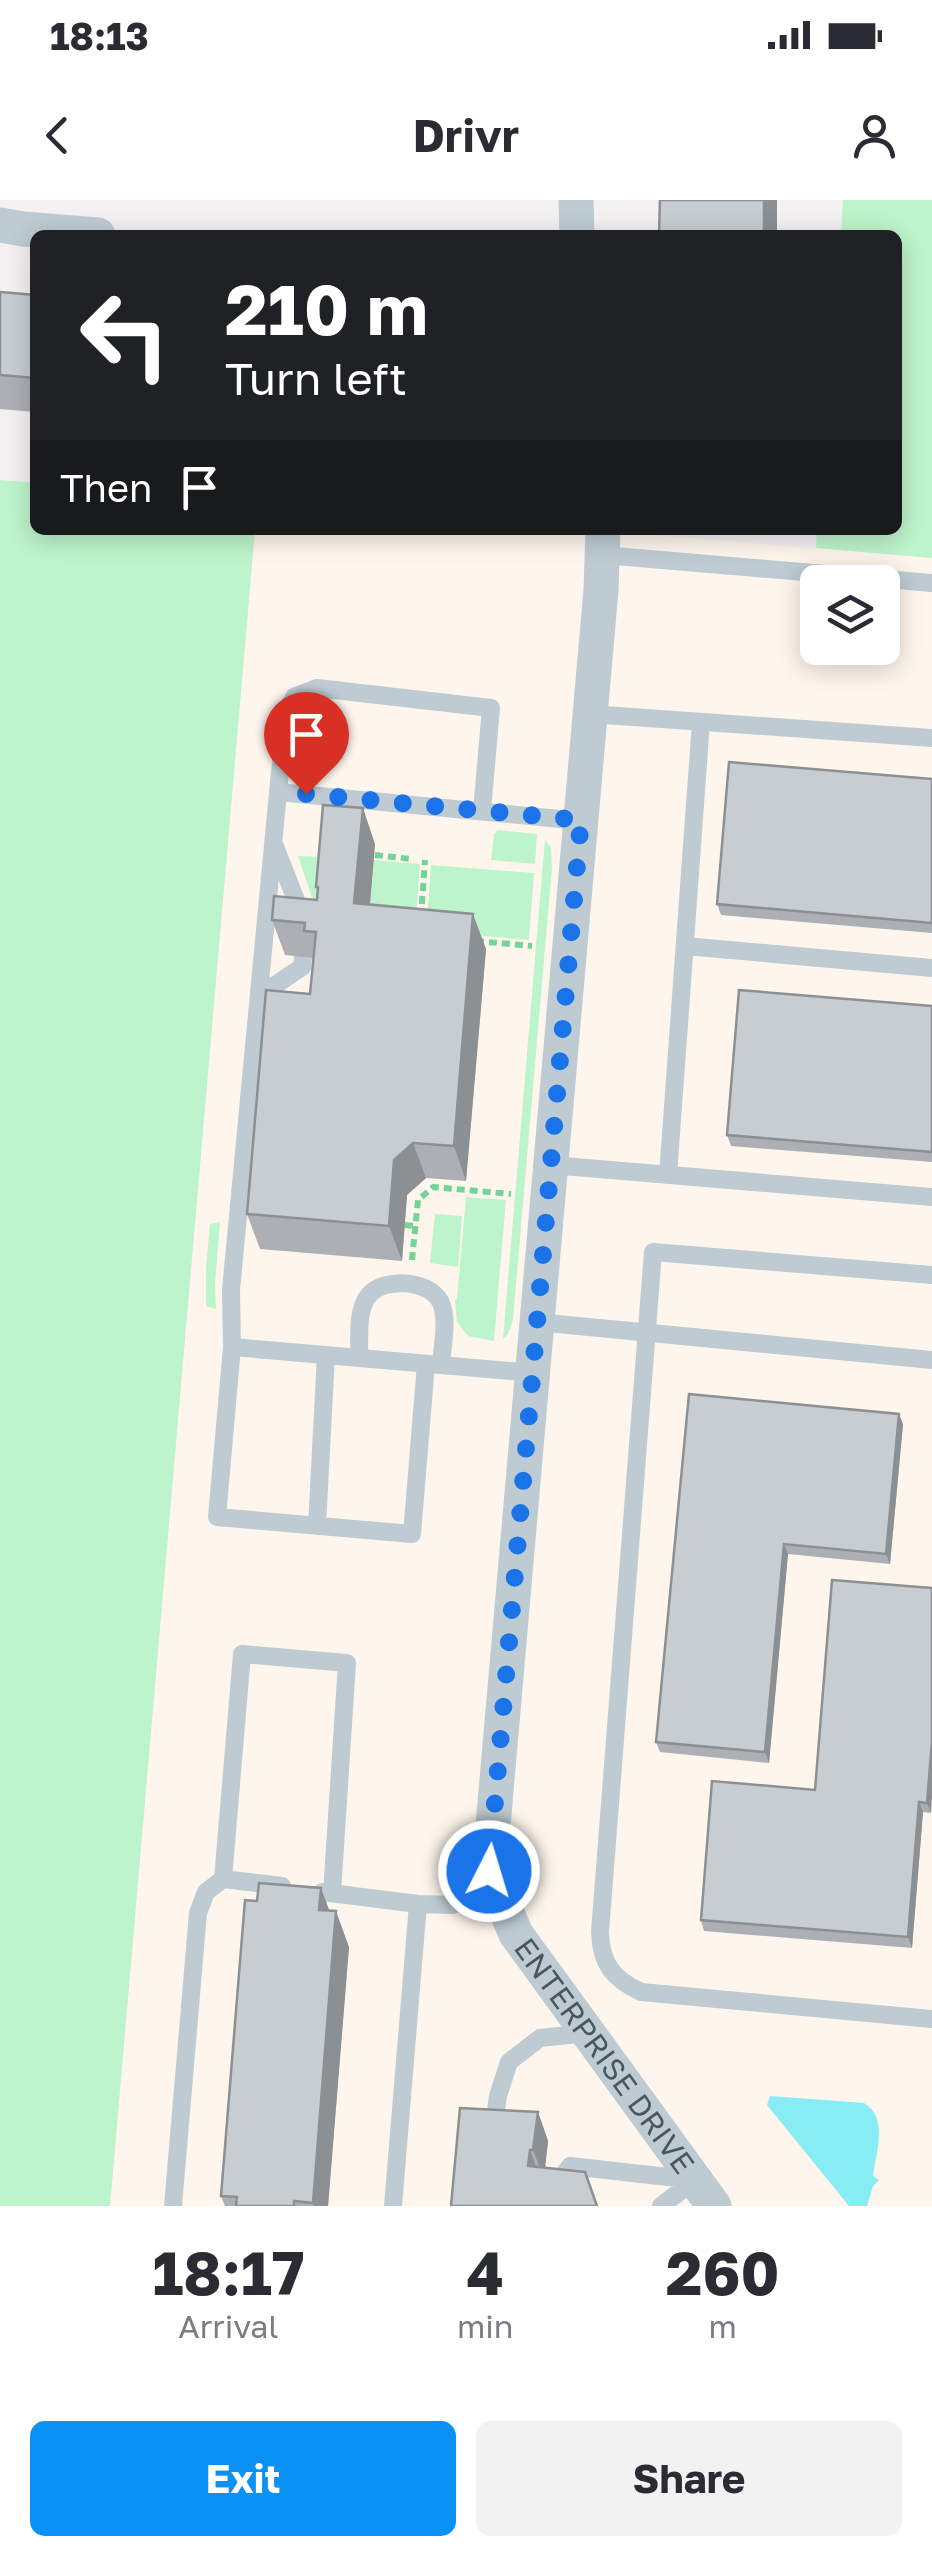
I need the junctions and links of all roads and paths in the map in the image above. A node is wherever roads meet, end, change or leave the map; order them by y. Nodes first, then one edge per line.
1 (576, 200) edge
2 (0, 225) edge
3 (35, 230) edge
4 (577, 230) edge
5 (603, 542) edge
6 (932, 583) edge
7 (590, 714) junction
8 (702, 722) junction
9 (932, 738) edge
10 (278, 792) junction
11 (482, 811) junction
12 (581, 820) junction
13 (273, 843) junction
14 (374, 855) dead end
15 (411, 859) dead end
16 (425, 860) dead end
17 (422, 918) edge
18 (306, 933) edge
19 (476, 941) edge
20 (532, 946) dead end
21 (685, 946) junction
22 (303, 957) edge
23 (932, 968) edge
24 (258, 996) junction
25 (551, 1165) junction
26 (668, 1175) junction
27 (511, 1194) dead end
28 (932, 1197) edge
29 (405, 1225) dead end
30 (416, 1226) junction
31 (412, 1264) dead end
32 (932, 1275) edge
33 (537, 1322) junction
34 (647, 1334) junction
35 (232, 1347) junction
36 (326, 1356) junction
37 (359, 1358) junction
38 (932, 1360) edge
39 (433, 1364) junction
40 (533, 1373) junction
41 (317, 1526) junction
42 (223, 1879) junction
43 (332, 1893) junction
44 (499, 1894) junction
45 (418, 1904) junction
46 (932, 2019) edge
47 (588, 2032) junction
48 (490, 2154) edge
49 (540, 2187) edge
50 (705, 2193) edge
51 (173, 2206) edge
52 (393, 2206) edge
53 (661, 2206) edge

1 - 4 street
2 - 3 street
5 - 6 lane
5 - 7 street, ENTERPRISE DRIVE
7 - 8 lane
7 - 12 street, ENTERPRISE DRIVE
8 - 9 lane
8 - 21 lane
10 - 11 lane
10 - 11 lane
10 - 13 lane
11 - 12 lane
12 - 25 street, ENTERPRISE DRIVE
13 - 18 lane
13 - 24 lane
14 - 15 path
16 - 17 path
19 - 20 path
21 - 23 lane
21 - 26 lane
22 - 24 lane
24 - 35 lane
25 - 26 lane
25 - 33 street, ENTERPRISE DRIVE
26 - 28 lane
27 - 30 path
29 - 30 path
30 - 31 path
32 - 34 lane
33 - 34 lane
33 - 40 street, ENTERPRISE DRIVE
34 - 38 lane
34 - 46 lane
35 - 36 lane
35 - 41 lane
36 - 37 lane
36 - 41 lane
37 - 39 lane
37 - 39 lane
39 - 40 lane
39 - 41 lane
40 - 44 street, ENTERPRISE DRIVE
42 - 43 lane
42 - 43 lane
42 - 51 lane
43 - 45 lane
44 - 45 lane
44 - 47 street, ENTERPRISE DRIVE
45 - 52 lane
47 - 48 lane
47 - 50 street, ENTERPRISE DRIVE
49 - 50 lane
50 - 53 lane

